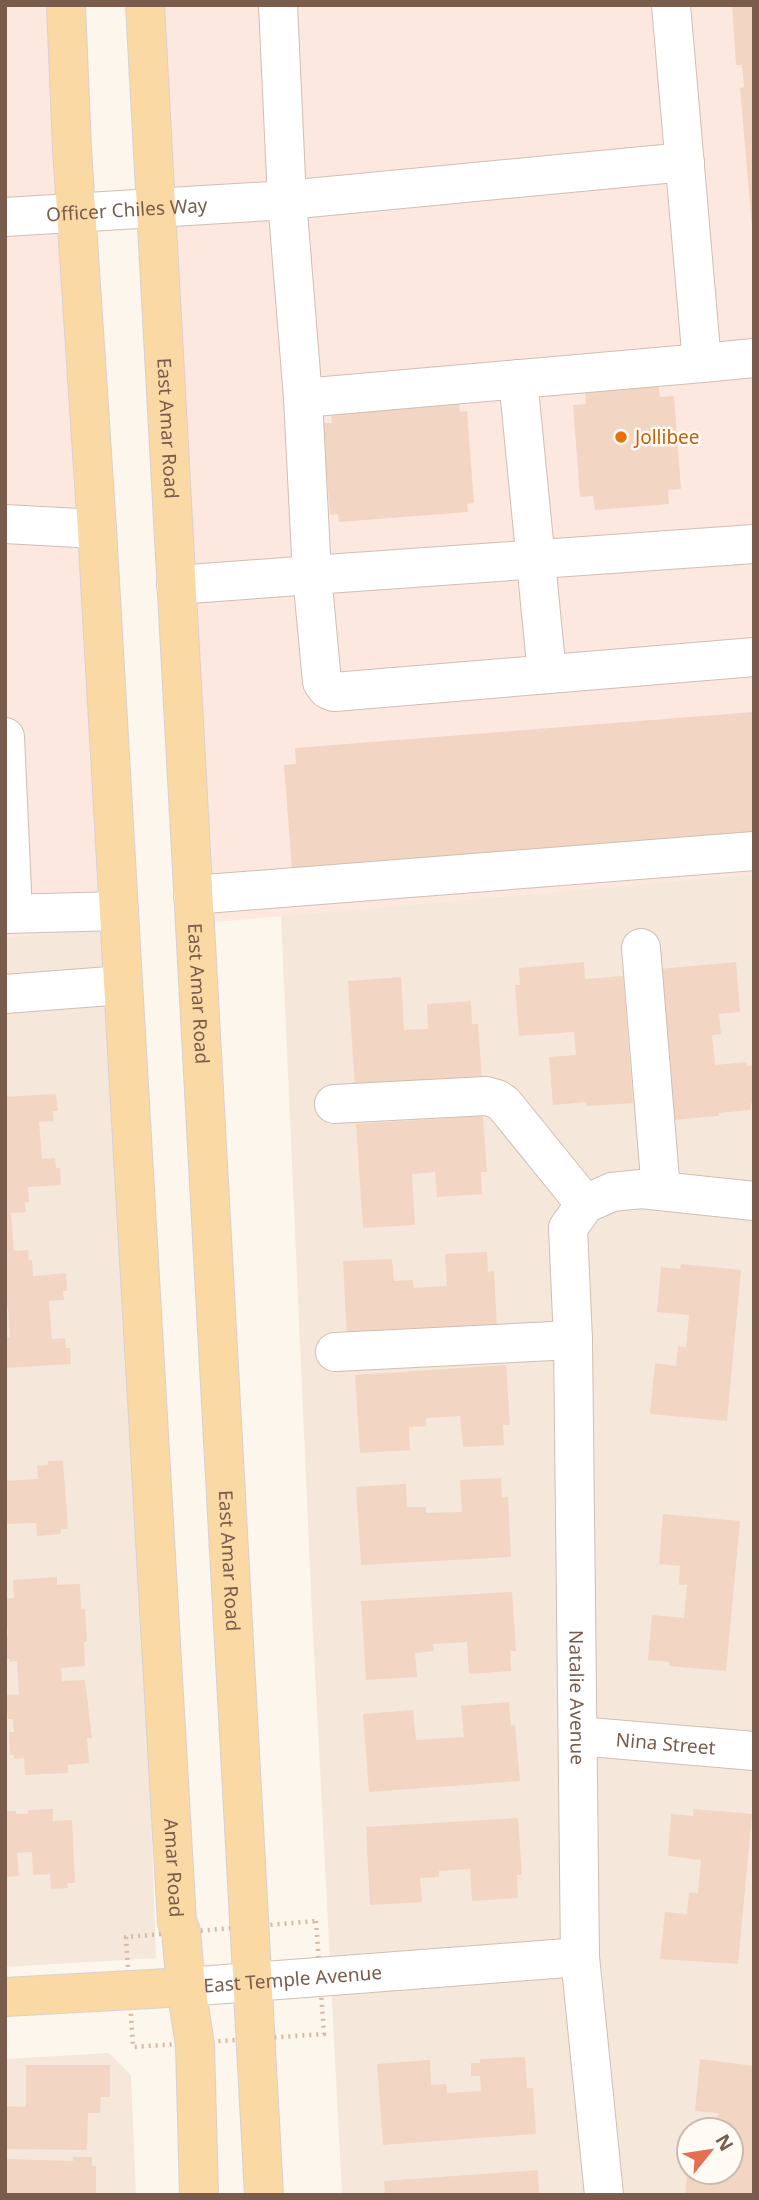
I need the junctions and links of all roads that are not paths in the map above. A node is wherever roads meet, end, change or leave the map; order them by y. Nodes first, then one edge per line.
1 (66, 5) edge
2 (145, 5) edge
3 (278, 5) edge
4 (671, 5) edge
5 (685, 162) junction
6 (287, 200) junction
7 (156, 208) junction
8 (76, 213) junction
9 (5, 217) edge
10 (754, 358) edge
11 (702, 363) junction
12 (518, 379) junction
13 (303, 398) junction
14 (5, 524) edge
15 (97, 529) junction
16 (754, 544) edge
17 (536, 559) junction
18 (312, 575) junction
19 (176, 586) junction
20 (754, 657) edge
21 (547, 674) junction
22 (5, 737) edge
23 (754, 851) edge
24 (193, 895) junction
25 (119, 911) junction
26 (9, 914) edge
27 (641, 948) dead end
28 (123, 985) junction
29 (5, 994) edge
30 (334, 1104) dead end
31 (661, 1191) junction
32 (754, 1201) edge
33 (585, 1204) junction
34 (573, 1340) junction
35 (335, 1352) dead end
36 (578, 1736) junction
37 (754, 1751) edge
38 (580, 1957) junction
39 (253, 1982) junction
40 (186, 1987) junction
41 (5, 1997) edge
42 (200, 2195) edge
43 (264, 2195) edge
44 (604, 2195) edge

1 - 8 main road
2 - 7 main road, East Amar Road
3 - 6 street
4 - 5 street
5 - 6 street, Officer Chiles Way
5 - 11 street
6 - 7 street, Officer Chiles Way
6 - 13 street
7 - 8 street, Officer Chiles Way
7 - 19 main road, East Amar Road
8 - 9 street, Officer Chiles Way
8 - 15 main road
10 - 11 street
11 - 12 street
12 - 13 street
12 - 17 street
13 - 18 street
14 - 15 street
15 - 25 main road
16 - 17 street
17 - 18 street
17 - 21 street
18 - 19 street
18 - 21 street
19 - 24 main road, East Amar Road
20 - 21 street
22 - 26 street
23 - 24 street
24 - 39 main road, East Amar Road
25 - 26 street
25 - 28 main road
27 - 31 street
28 - 29 street
28 - 40 main road, Amar Road
30 - 33 street
31 - 32 street
31 - 33 street
33 - 34 street, Natalie Avenue
34 - 35 street
34 - 36 street, Natalie Avenue
36 - 37 street, Nina Street
36 - 38 street, Natalie Avenue
38 - 39 street, East Temple Avenue
38 - 44 street, Natalie Avenue
39 - 40 street, East Temple Avenue
39 - 43 main road
40 - 41 main road, East Temple Avenue
40 - 42 main road

